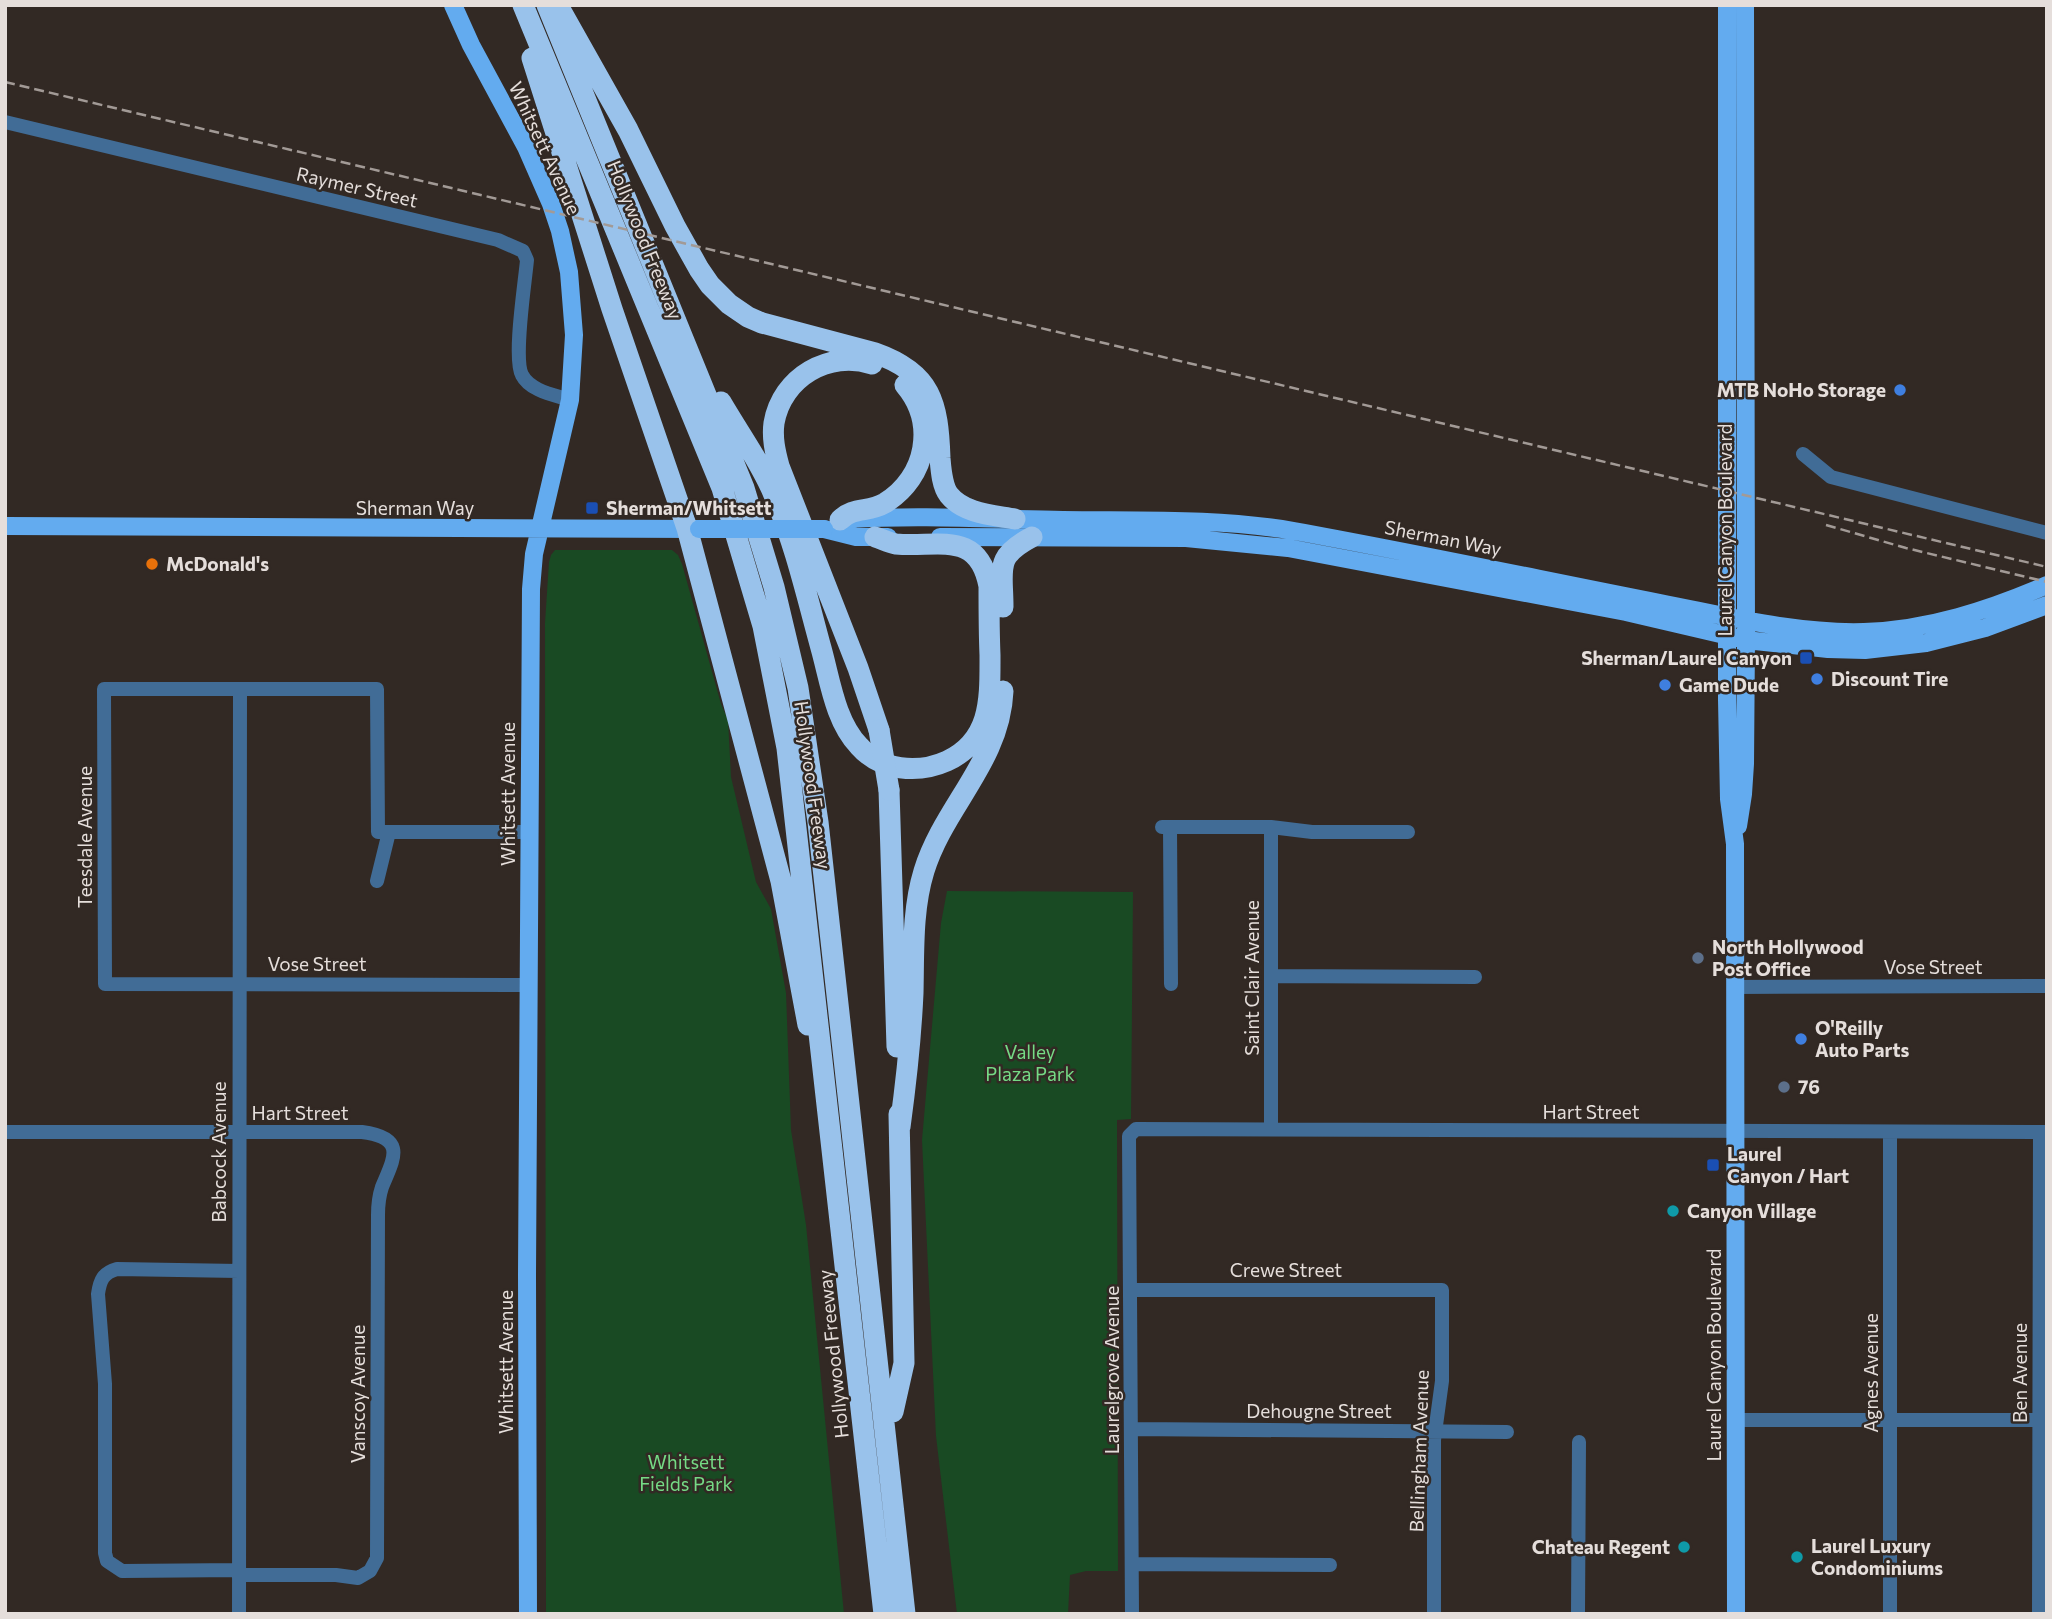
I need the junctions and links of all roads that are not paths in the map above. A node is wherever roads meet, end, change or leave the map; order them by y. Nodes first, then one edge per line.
1 (453, 5) edge
2 (517, 5) edge
3 (523, 5) edge
4 (537, 5) edge
5 (547, 5) edge
6 (557, 5) edge
7 (1727, 5) edge
8 (1745, 5) edge
9 (5, 122) edge
10 (1736, 189) junction
11 (570, 400) junction
12 (721, 402) junction
13 (1803, 454) dead end
14 (1015, 519) junction
15 (832, 524) junction
16 (5, 526) edge
17 (693, 528) junction
18 (1188, 529) junction
19 (540, 530) junction
20 (2047, 533) edge
21 (875, 537) junction
22 (1032, 537) junction
23 (1518, 583) junction
24 (2047, 585) edge
25 (2047, 605) edge
26 (1727, 616) junction
27 (1746, 621) junction
28 (1727, 636) junction
29 (1746, 640) junction
30 (240, 690) junction
31 (1271, 827) junction
32 (383, 832) junction
33 (528, 832) junction
34 (1408, 832) dead end
35 (1735, 844) junction
36 (377, 881) dead end
37 (1272, 976) junction
38 (1475, 977) dead end
39 (105, 984) joint
40 (240, 984) junction
41 (1171, 984) dead end
42 (528, 985) junction
43 (2047, 986) edge
44 (1735, 987) junction
45 (829, 1117) junction
46 (900, 1127) junction
47 (1136, 1129) joint
48 (1271, 1129) junction
49 (5, 1132) edge
50 (238, 1132) junction
51 (1735, 1132) junction
52 (1890, 1132) junction
53 (2043, 1132) edge
54 (378, 1215) joint
55 (239, 1271) junction
56 (1131, 1290) junction
57 (1441, 1290) joint
58 (892, 1412) junction
59 (1890, 1419) junction
60 (1736, 1420) junction
61 (2043, 1420) edge
62 (1131, 1429) junction
63 (1436, 1431) junction
64 (1507, 1432) dead end
65 (1579, 1442) dead end
66 (1132, 1564) junction
67 (1330, 1565) dead end
68 (239, 1573) junction
69 (239, 1614) edge
70 (527, 1614) edge
71 (884, 1614) edge
72 (898, 1614) edge
73 (905, 1614) edge
74 (915, 1614) edge
75 (1132, 1614) edge
76 (1434, 1614) edge
77 (1578, 1614) edge
78 (1736, 1614) edge
79 (1890, 1614) edge
80 (2039, 1614) edge

1 - 11 main road, Whitsett Avenue
2 - 17 highway
3 - 45 highway, Hollywood Freeway
4 - 72 highway
5 - 73 highway
6 - 12 highway, Hollywood Freeway
6 - 14 highway
7 - 10 main road, Laurel Canyon Boulevard
8 - 10 main road, Laurel Canyon Boulevard
9 - 11 street, Raymer Street
10 - 26 main road, Laurel Canyon Boulevard
10 - 27 main road, Laurel Canyon Boulevard
11 - 19 main road, Whitsett Avenue
12 - 21 highway
12 - 58 highway, Hollywood Freeway
13 - 20 street
14 - 15 main road, Sherman Way
14 - 18 main road, Sherman Way
15 - 17 main road, Sherman Way, bridge
15 - 21 main road, Sherman Way
15 - 46 highway, bridge
16 - 19 main road, Sherman Way
17 - 19 main road, Sherman Way
17 - 45 highway
18 - 22 main road, Sherman Way
18 - 23 main road, Sherman Way
19 - 33 main road, Whitsett Avenue
21 - 22 main road, Sherman Way
22 - 46 highway
23 - 26 main road, Sherman Way
23 - 28 main road, Sherman Way
24 - 27 main road, Sherman Way
25 - 29 main road, Sherman Way
26 - 27 main road, Sherman Way
26 - 28 main road, Laurel Canyon Boulevard
27 - 29 main road, Laurel Canyon Boulevard
28 - 29 main road, Sherman Way
28 - 35 main road, Laurel Canyon Boulevard
29 - 35 main road, Laurel Canyon Boulevard
30 - 32 street
30 - 39 street, Teesdale Avenue
30 - 40 street, Babcock Avenue
31 - 34 street
31 - 37 street, Saint Clair Avenue
31 - 41 street
32 - 33 street
32 - 36 street
33 - 42 main road, Whitsett Avenue
35 - 44 main road, Laurel Canyon Boulevard
37 - 38 street
37 - 48 street, Saint Clair Avenue
39 - 40 street, Vose Street
40 - 42 street, Vose Street
40 - 50 street, Babcock Avenue
42 - 70 main road, Whitsett Avenue
43 - 44 street, Vose Street
44 - 51 main road, Laurel Canyon Boulevard
45 - 71 highway, Hollywood Freeway
46 - 58 highway
47 - 48 street, Hart Street
47 - 56 street, Laurelgrove Avenue
48 - 51 street, Hart Street
49 - 50 street, Hart Street
50 - 54 street, Hart Street
50 - 55 street, Babcock Avenue
51 - 52 street, Hart Street
51 - 60 main road, Laurel Canyon Boulevard
52 - 53 street, Hart Street
52 - 59 street, Agnes Avenue
53 - 61 street, Ben Avenue
54 - 68 street, Vanscoy Avenue
55 - 68 street, Babcock Avenue
55 - 68 street
56 - 57 street, Crewe Street
56 - 62 street, Laurelgrove Avenue
57 - 63 street, Bellingham Avenue
58 - 74 highway, Hollywood Freeway
59 - 60 street
59 - 61 street
59 - 79 street, Agnes Avenue
60 - 78 main road, Laurel Canyon Boulevard
61 - 80 street, Ben Avenue
62 - 63 street, Dehougne Street
62 - 66 street, Laurelgrove Avenue
63 - 64 street, Dehougne Street
63 - 76 street, Bellingham Avenue
65 - 77 street
66 - 67 street
66 - 75 street, Laurelgrove Avenue
68 - 69 street, Babcock Avenue

